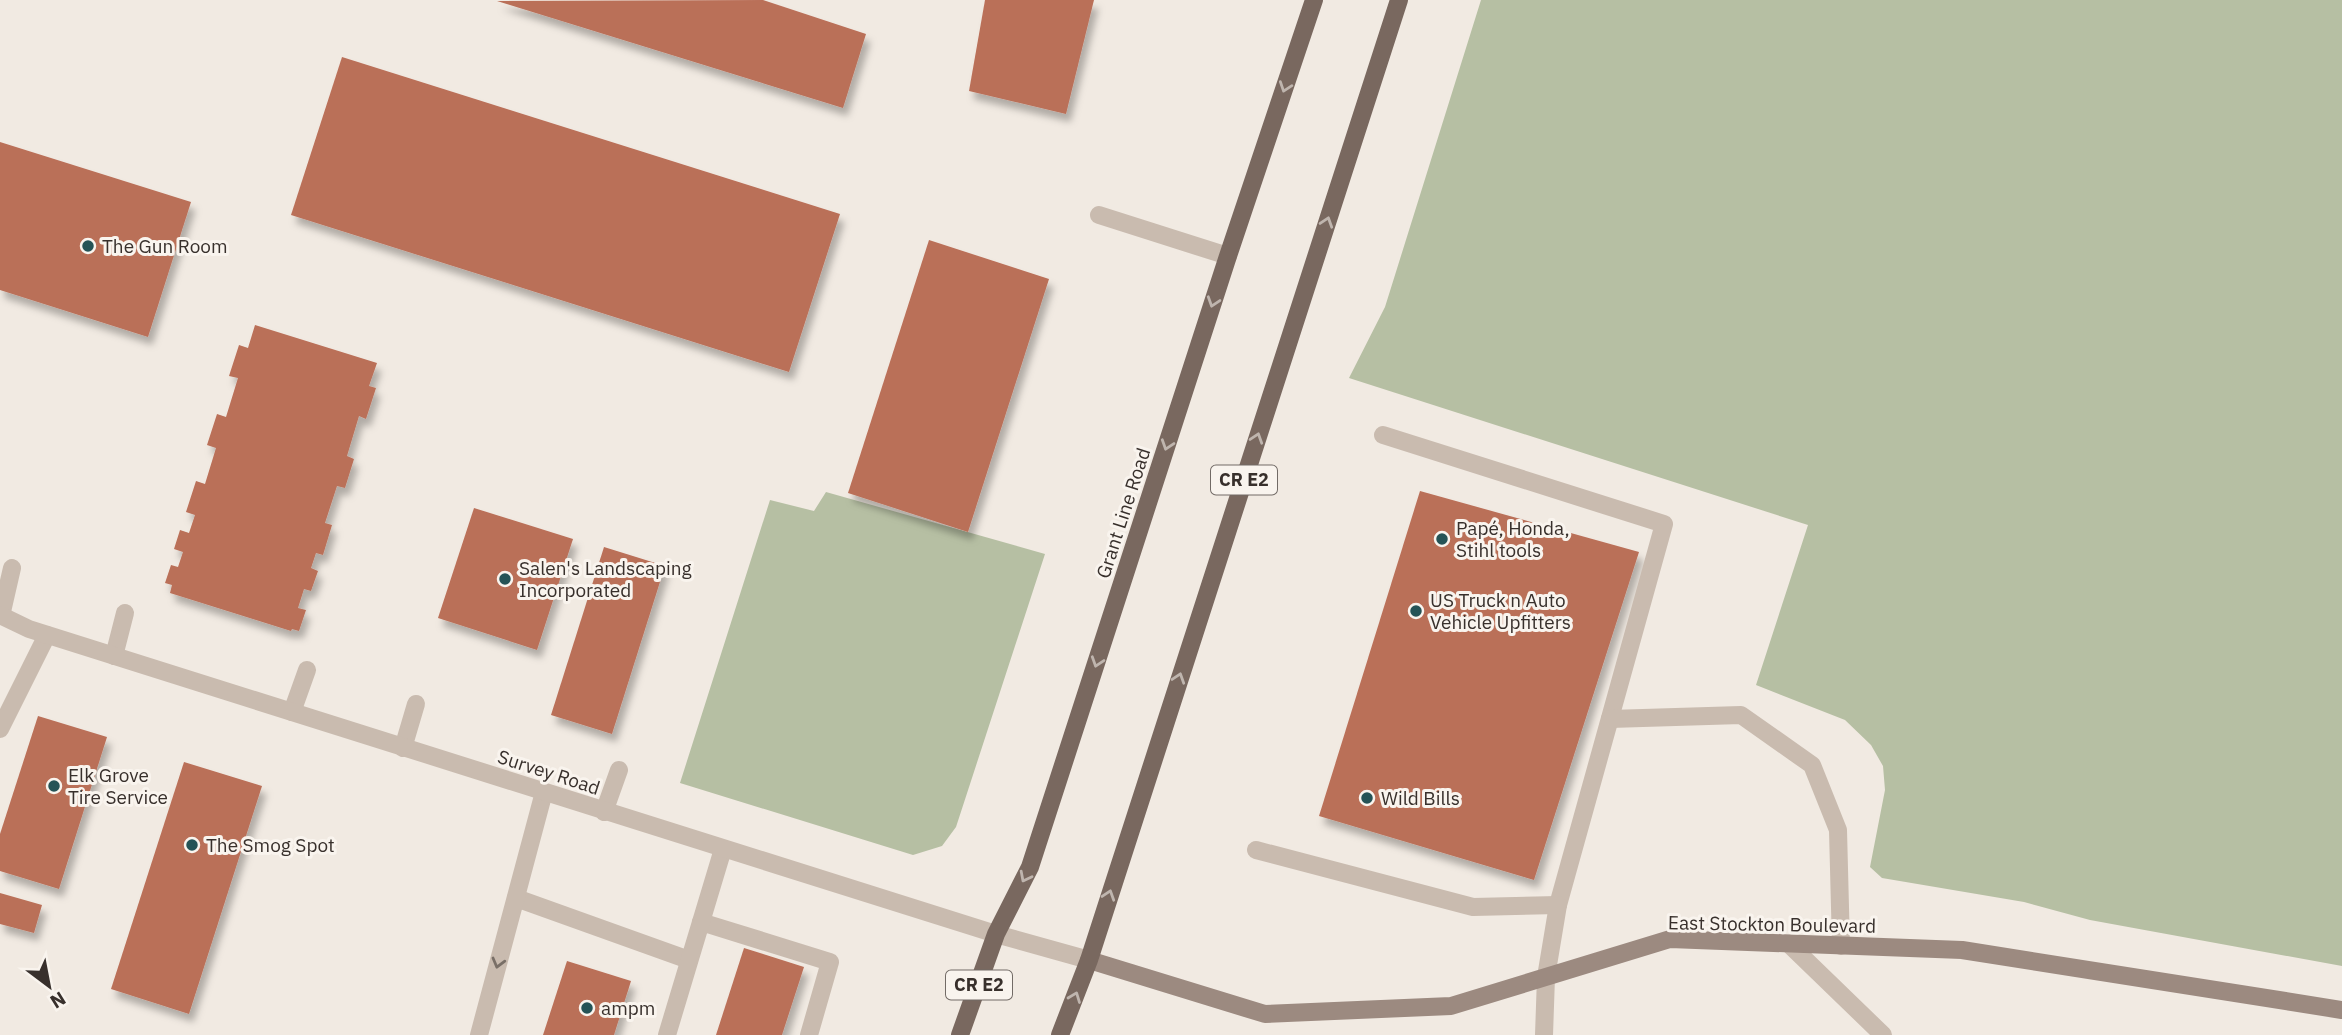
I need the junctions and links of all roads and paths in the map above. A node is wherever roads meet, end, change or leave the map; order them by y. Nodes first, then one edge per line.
1 (1314, 0) edge
2 (1399, 0) edge
3 (1099, 215) dead end
4 (1228, 256) junction
5 (1383, 435) dead end
6 (12, 568) dead end
7 (125, 613) dead end
8 (0, 615) edge
9 (47, 635) junction
10 (114, 656) junction
11 (307, 670) dead end
12 (416, 704) dead end
13 (292, 712) junction
14 (1610, 719) junction
15 (0, 729) edge
16 (403, 748) junction
17 (619, 770) dead end
18 (544, 792) junction
19 (604, 812) junction
20 (723, 849) junction
21 (1256, 850) dead end
22 (516, 898) junction
23 (1558, 905) junction
24 (701, 922) junction
25 (996, 934) junction
26 (1789, 944) junction
27 (1841, 946) junction
28 (689, 960) junction
29 (1089, 960) junction
30 (1546, 977) junction
31 (2342, 1010) edge
32 (479, 1035) edge
33 (667, 1035) edge
34 (809, 1035) edge
35 (960, 1035) edge
36 (1060, 1035) edge
37 (1544, 1035) edge
38 (1883, 1035) edge

1 -> 4 main road, Grant Line Road / CR E2
29 -> 2 main road, CR E2
3 - 4 street
4 -> 25 main road, Grant Line Road / CR E2
5 - 14 street
6 - 8 street
7 - 10 street
8 - 9 street, Survey Road
9 - 10 street, Survey Road
9 - 15 street
10 - 13 street, Survey Road
11 - 13 street
12 - 16 street
13 - 16 street, Survey Road
14 - 23 street
14 - 27 street
16 - 18 street, Survey Road
17 - 19 street
18 - 19 street, Survey Road
18 - 22 street
19 - 20 street, Survey Road
20 - 24 street
20 - 25 street, Survey Road
21 - 23 street
22 - 28 street
22 -> 32 street
23 - 30 street
24 - 28 street
24 - 34 street
25 - 29 street, Survey Road
25 - 35 main road, Grant Line Road / CR E2
26 - 27 main road, East Stockton Boulevard
26 - 30 main road, East Stockton Boulevard
26 - 38 street
27 - 31 main road, East Stockton Boulevard
28 - 33 street
29 - 30 main road, East Stockton Boulevard
36 -> 29 main road, CR E2
30 - 37 street

